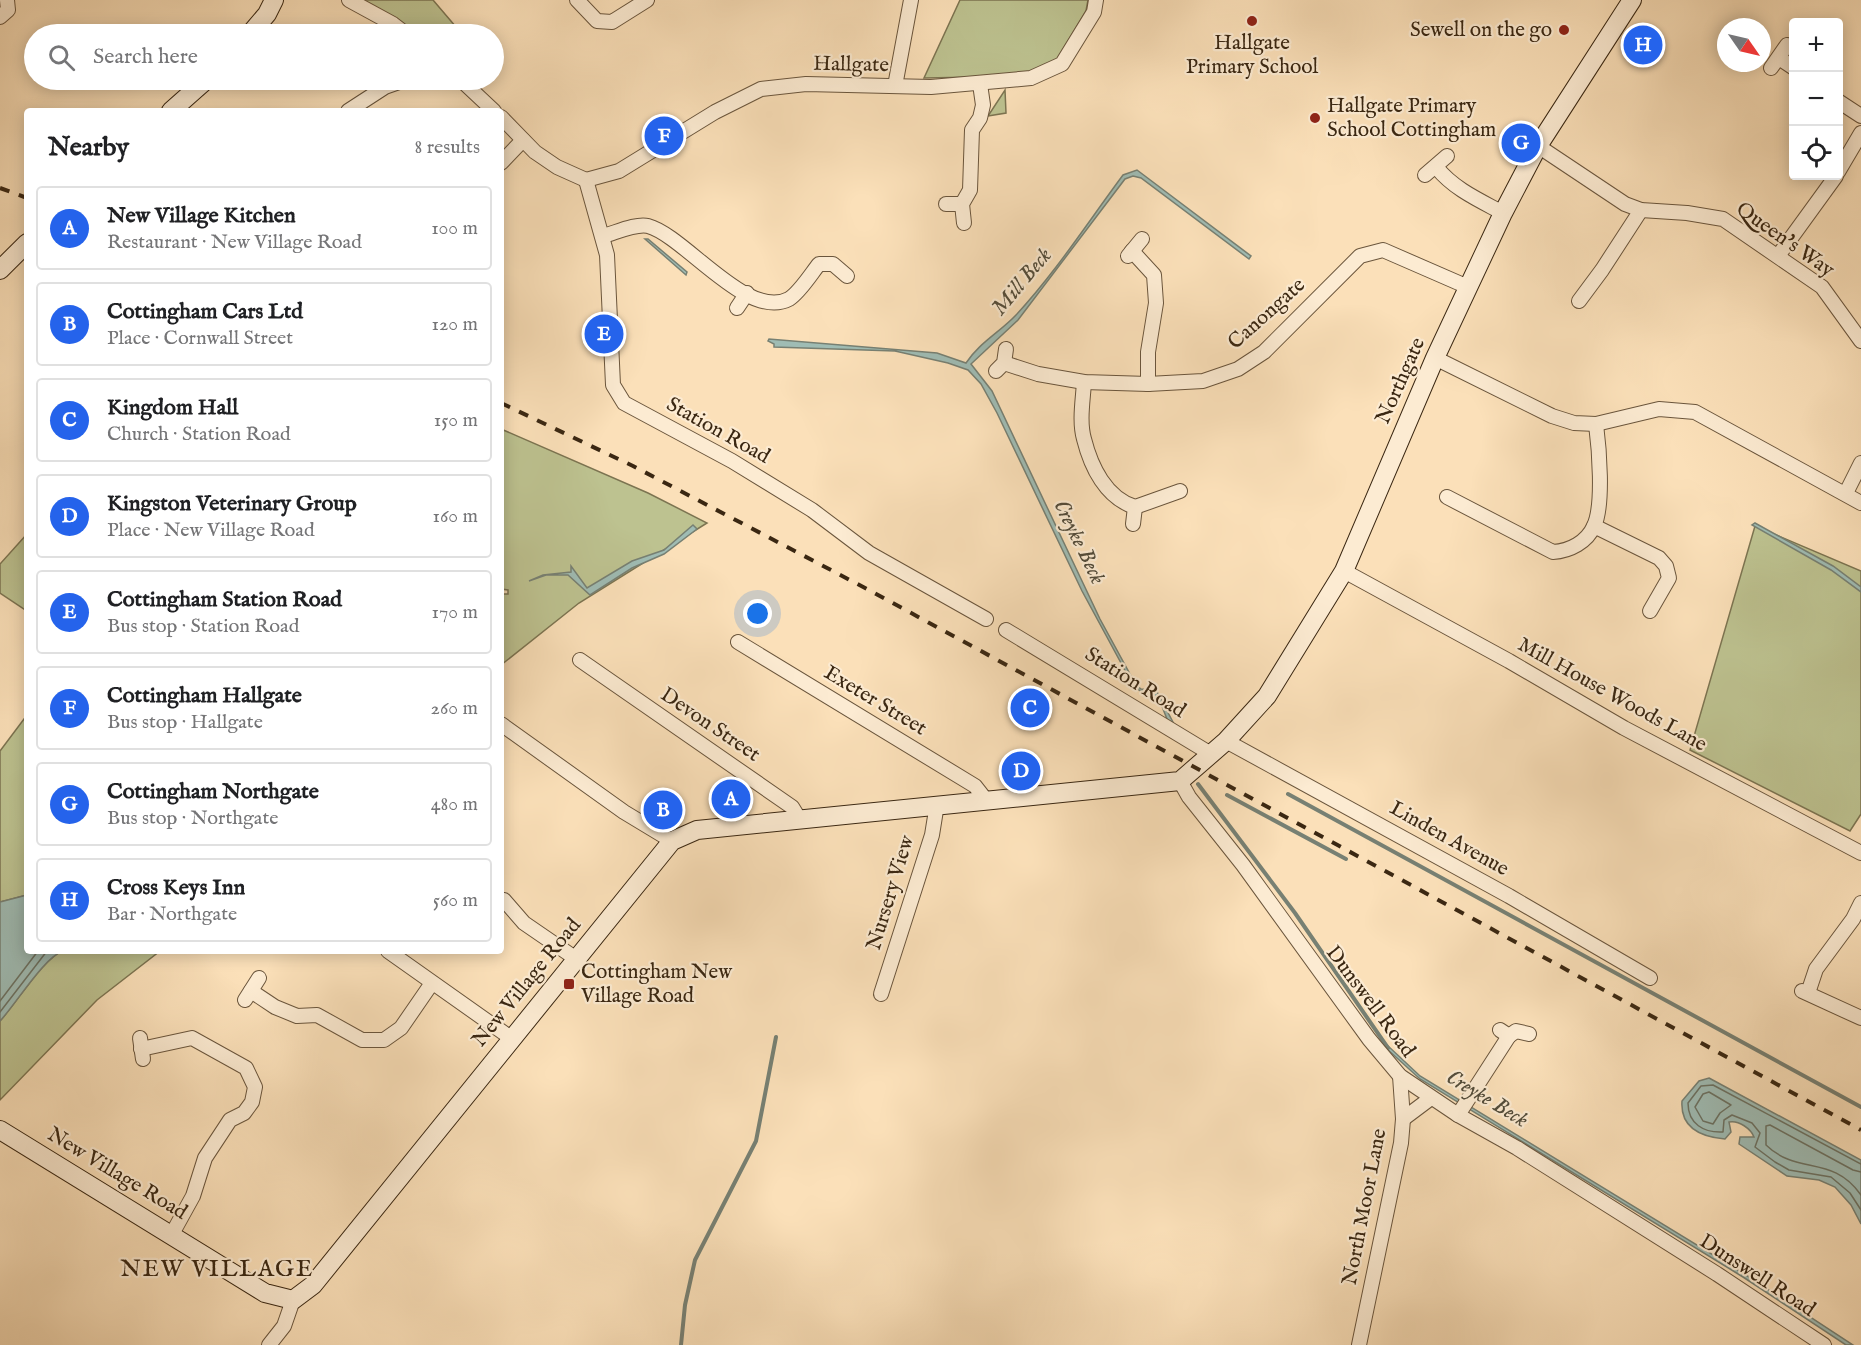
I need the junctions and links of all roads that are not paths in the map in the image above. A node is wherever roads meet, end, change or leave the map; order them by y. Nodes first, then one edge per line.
1 (7, 0) edge
2 (274, 0) edge
3 (349, 0) edge
4 (577, 0) edge
5 (647, 0) edge
6 (910, 0) edge
7 (1096, 0) edge
8 (1626, 2) edge
9 (0, 17) edge
10 (258, 24) edge
11 (393, 24) edge
12 (1787, 45) dead end
13 (1789, 67) edge
14 (980, 84) junction
15 (895, 86) junction
16 (195, 90) edge
17 (374, 90) edge
18 (472, 90) edge
19 (1843, 103) edge
20 (174, 108) edge
21 (352, 108) edge
22 (492, 108) edge
23 (1861, 116) edge
24 (504, 120) edge
25 (1861, 133) edge
26 (523, 140) junction
27 (1538, 146) junction
28 (1447, 156) dead end
29 (504, 160) edge
30 (1843, 164) edge
31 (586, 180) junction
32 (1833, 180) edge
33 (946, 204) dead end
34 (962, 204) junction
35 (1641, 210) junction
36 (1503, 213) junction
37 (964, 223) dead end
38 (603, 236) junction
39 (1142, 239) dead end
40 (24, 246) edge
41 (1778, 256) junction
42 (0, 270) edge
43 (847, 276) dead end
44 (1468, 287) junction
45 (747, 293) junction
46 (1579, 301) dead end
47 (737, 308) dead end
48 (1861, 341) edge
49 (1435, 358) junction
50 (1002, 361) dead end
51 (1084, 382) junction
52 (1148, 384) junction
53 (1596, 424) junction
54 (1861, 463) edge
55 (1181, 492) dead end
56 (1846, 493) junction
57 (1861, 503) edge
58 (1453, 504) dead end
59 (1135, 507) junction
60 (1133, 524) dead end
61 (1594, 526) junction
62 (1344, 571) junction
63 (1671, 607) dead end
64 (986, 619) dead end
65 (1006, 630) dead end
66 (738, 642) dead end
67 (586, 669) dead end
68 (504, 726) edge
69 (1226, 741) junction
70 (1211, 754) junction
71 (1180, 781) junction
72 (986, 800) junction
73 (937, 804) junction
74 (800, 820) junction
75 (672, 841) junction
76 (1861, 853) edge
77 (504, 900) dead end
78 (1861, 903) edge
79 (392, 954) edge
80 (575, 958) junction
81 (259, 978) dead end
82 (1650, 978) dead end
83 (432, 983) junction
84 (881, 994) dead end
85 (1861, 1018) edge
86 (1529, 1034) dead end
87 (511, 1038) junction
88 (141, 1049) dead end
89 (1400, 1076) junction
90 (1431, 1098) junction
91 (1462, 1108) junction
92 (1403, 1119) junction
93 (0, 1130) edge
94 (172, 1234) junction
95 (293, 1300) junction
96 (269, 1345) edge
97 (1359, 1345) edge
98 (1824, 1345) edge

1 - 9 street
2 - 10 street
3 - 11 street
4 - 5 street
6 - 15 street
7 - 14 street, Hallgate
8 - 27 street, Northgate
12 - 13 street
14 - 15 street, Hallgate
14 - 34 street
15 - 31 street, Hallgate
16 - 20 street
17 - 21 street
18 - 22 street
19 - 23 street
24 - 26 street
25 - 30 street
26 - 29 street
26 - 31 street
27 - 35 street, Queen's Way
27 - 36 street, Northgate
28 - 36 street
31 - 38 street, Station Road
32 - 41 street
33 - 34 street
34 - 37 street
35 - 41 street, Queen's Way
35 - 46 street
36 - 44 street, Northgate
38 - 45 street
38 - 64 street, Station Road
39 - 52 street
40 - 42 street
41 - 48 street, Queen's Way
43 - 45 street
44 - 49 street, Northgate
44 - 52 street, Canongate
45 - 47 street
49 - 53 street
49 - 62 street, Northgate
50 - 51 street, Canongate
51 - 52 street, Canongate
51 - 59 street
53 - 56 street
53 - 61 street
54 - 56 street
55 - 59 street
56 - 57 street
58 - 61 street
59 - 60 street
61 - 63 street
62 - 69 street, Northgate
62 - 76 street, Mill House Woods Lane
65 - 70 street, Station Road
66 - 72 street, Exeter Street
67 - 74 street, Devon Street
68 - 75 street
69 - 70 street, Northgate
69 - 82 street, Linden Avenue
70 - 71 street, Northgate
71 - 72 street, New Village Road
71 - 89 street, Dunswell Road
72 - 73 street, New Village Road
73 - 74 street, New Village Road
73 - 84 street, Nursery View
74 - 75 street, New Village Road
75 - 80 street, New Village Road
77 - 80 street
78 - 85 street
79 - 83 street
80 - 87 street, New Village Road
81 - 83 street
83 - 87 street
86 - 91 street
87 - 95 street, New Village Road
88 - 94 street
89 - 90 street, Dunswell Road
89 - 92 street, North Moor Lane
90 - 91 street, Dunswell Road
90 - 92 street
91 - 98 street, Dunswell Road
92 - 97 street, North Moor Lane
93 - 94 street, New Village Road
94 - 95 street, New Village Road
95 - 96 street

